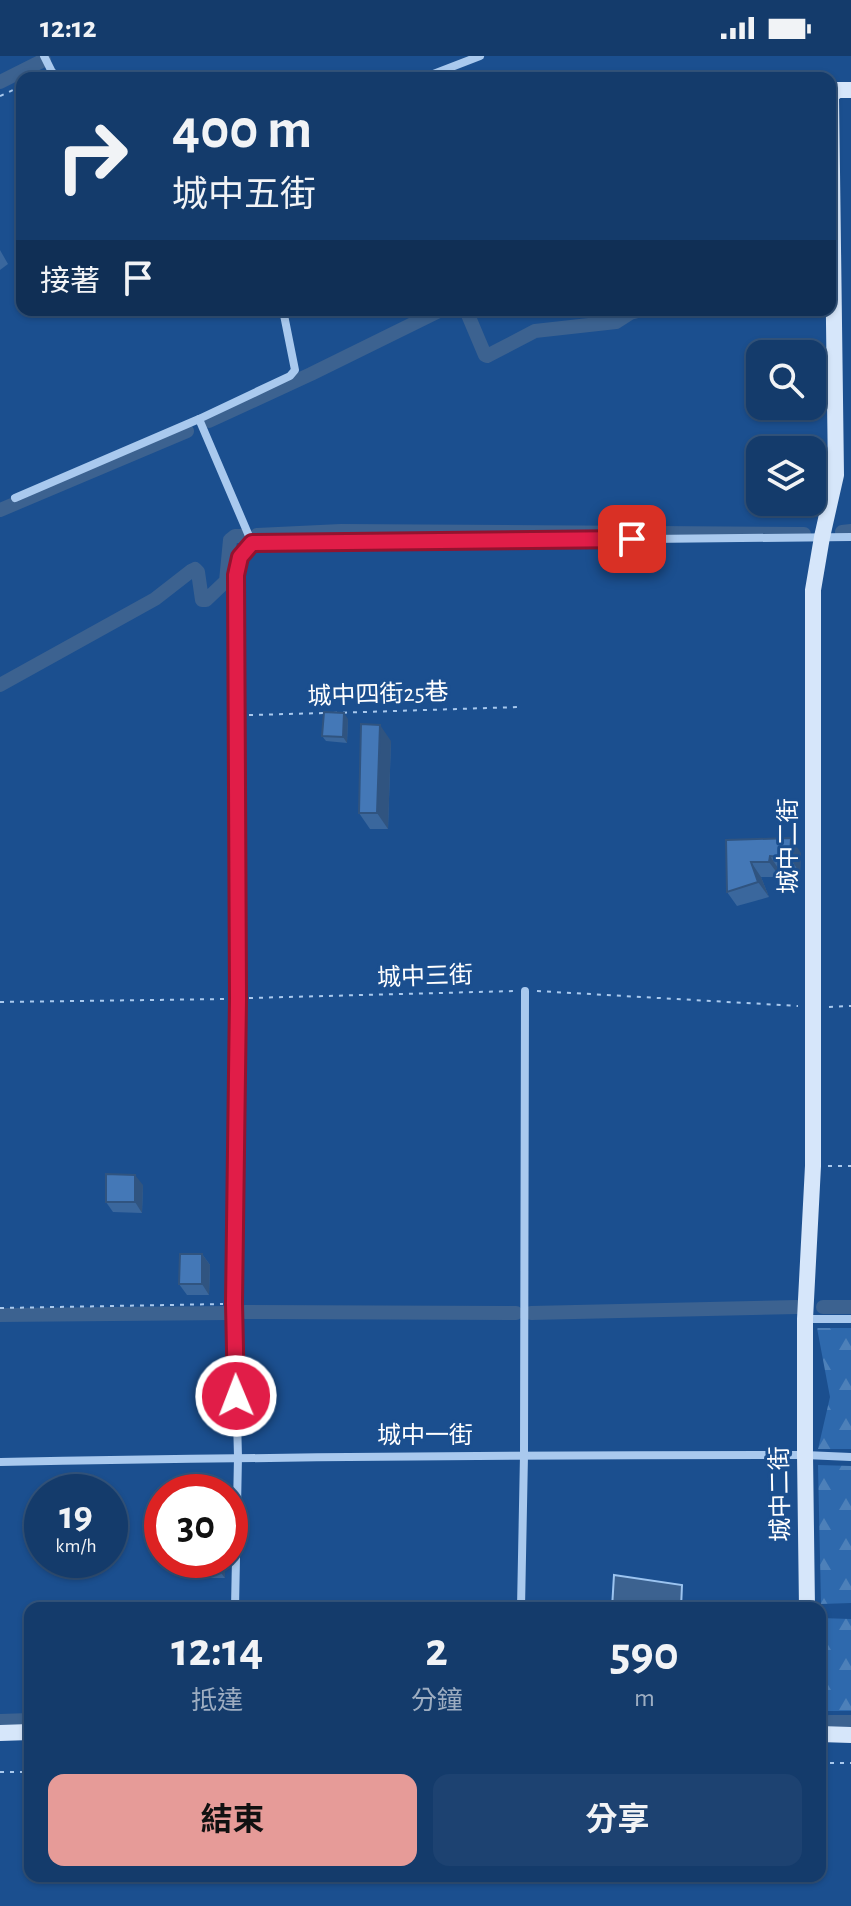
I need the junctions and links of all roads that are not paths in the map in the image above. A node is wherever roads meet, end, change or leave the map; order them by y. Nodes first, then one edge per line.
1 (480, 56) edge
2 (439, 72) edge
3 (284, 316) edge
4 (834, 316) edge
5 (199, 419) junction
6 (15, 498) dead end
7 (822, 537) junction
8 (851, 537) edge
9 (252, 543) junction
10 (525, 991) road end
11 (805, 1319) junction
12 (851, 1319) edge
13 (524, 1455) junction
14 (805, 1455) junction
15 (238, 1457) junction
16 (851, 1457) edge
17 (0, 1462) edge
18 (235, 1602) edge
19 (521, 1602) edge
20 (807, 1602) edge
21 (24, 1732) edge
22 (0, 1733) edge
23 (826, 1734) edge
24 (851, 1735) edge

1 - 2 street
3 - 5 street
4 - 7 street, 城中二街
5 - 6 street
5 - 9 street
7 - 8 street
7 - 9 street
7 - 11 street, 城中二街
9 - 15 street
10 - 13 street
11 - 12 street
11 - 14 street, 城中二街
13 - 14 street, 城中一街
13 - 15 street, 城中一街
13 - 19 street
14 - 16 street, 城中一街
14 - 20 street, 城中二街
15 - 17 street, 城中一街
15 - 18 street
21 - 22 street
23 - 24 street

